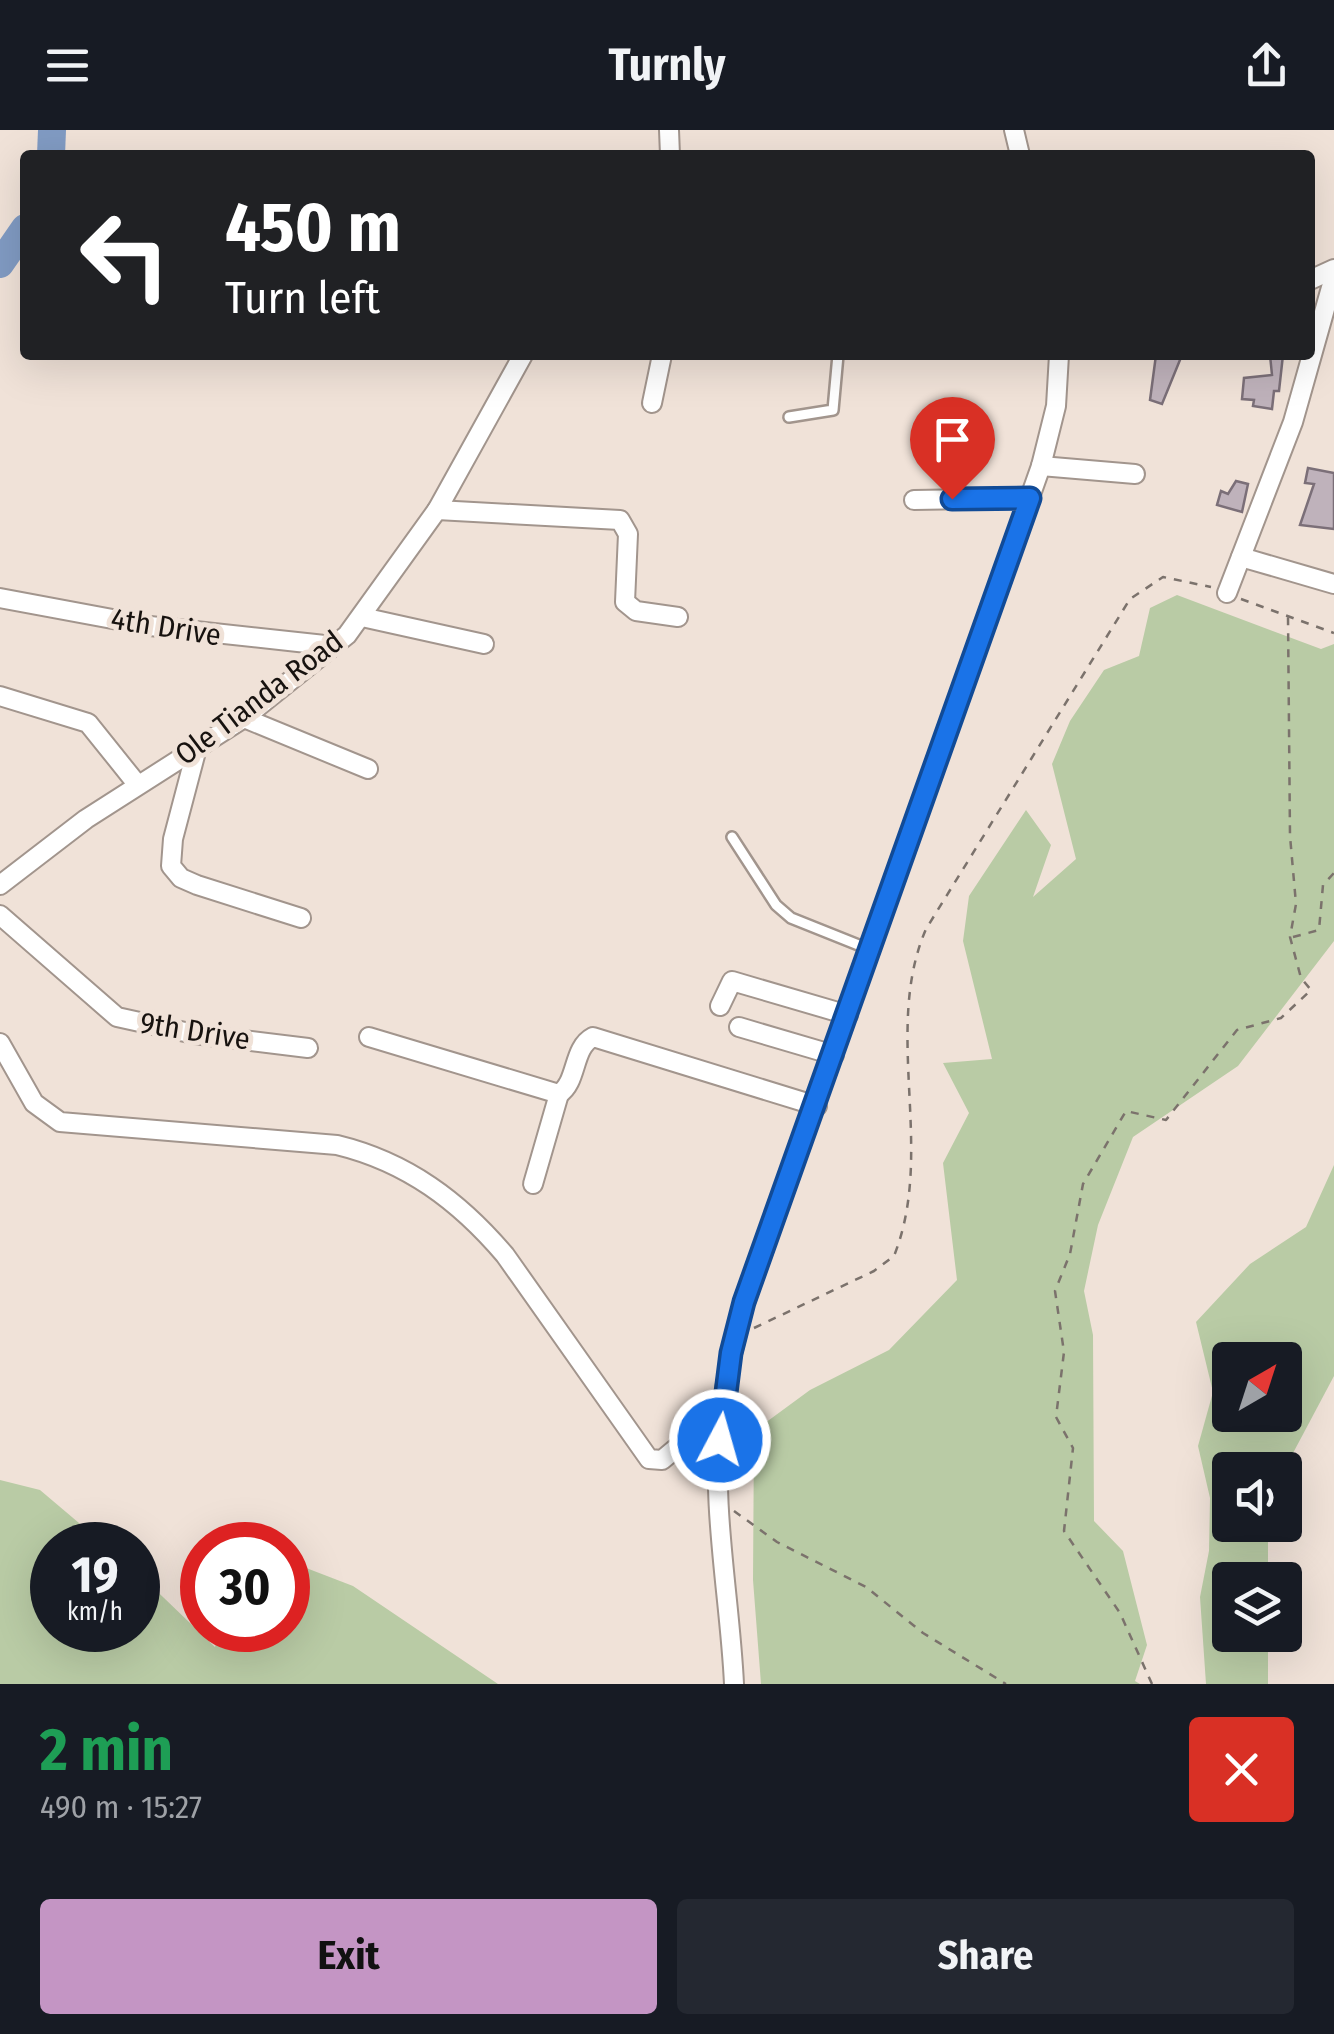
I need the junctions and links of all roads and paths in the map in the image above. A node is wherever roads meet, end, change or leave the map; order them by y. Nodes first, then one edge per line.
1 (1334, 273) edge
2 (1315, 344) edge
3 (519, 360) edge
4 (661, 360) edge
5 (838, 360) edge
6 (1059, 360) edge
7 (1311, 360) edge
8 (652, 403) dead end
9 (789, 416) dead end
10 (1041, 466) junction
11 (1135, 474) dead end
12 (1030, 498) junction
13 (914, 500) dead end
14 (436, 510) junction
15 (1241, 556) junction
16 (1334, 584) edge
17 (1226, 594) junction
18 (0, 598) edge
19 (1288, 616) junction
20 (362, 617) junction
21 (678, 617) dead end
22 (1334, 633) edge
23 (484, 644) dead end
24 (334, 646) junction
25 (0, 696) edge
26 (244, 718) junction
27 (198, 748) junction
28 (368, 770) dead end
29 (137, 784) junction
30 (732, 837) dead end
31 (1334, 873) edge
32 (0, 885) edge
33 (0, 915) edge
34 (301, 918) dead end
35 (1290, 938) junction
36 (871, 950) junction
37 (720, 1006) dead end
38 (848, 1015) junction
39 (739, 1027) dead end
40 (369, 1038) dead end
41 (0, 1043) edge
42 (308, 1048) dead end
43 (834, 1055) junction
44 (559, 1094) junction
45 (817, 1106) junction
46 (532, 1184) dead end
47 (735, 1338) junction
48 (722, 1410) junction
49 (721, 1501) junction
50 (734, 1684) edge
51 (1006, 1684) edge
52 (1152, 1684) edge

1 - 2 street
3 - 14 street, Ole Tianda Road
4 - 8 street
5 - 9 lane
6 - 10 street
7 - 15 street
10 - 11 street
10 - 12 street
12 - 13 street
12 - 36 street
14 - 20 street, Ole Tianda Road
14 - 21 street
15 - 16 street
15 - 17 street
17 - 19 path
17 - 47 path
18 - 24 street, 4th Drive
19 - 22 path
19 - 35 path
20 - 23 street
20 - 24 street, Ole Tianda Road
24 - 26 street, Ole Tianda Road
25 - 29 street
26 - 27 street, Ole Tianda Road
26 - 28 street
27 - 29 street, Ole Tianda Road
27 - 34 street
29 - 32 street, Ole Tianda Road
30 - 36 lane
31 - 35 path
33 - 42 street, 9th Drive
35 - 52 path
36 - 38 street
37 - 38 street
38 - 43 street
39 - 43 street
40 - 44 street
41 - 48 street
43 - 45 street
44 - 45 street
44 - 46 street
45 - 47 street
47 - 48 street
48 - 49 street
49 - 50 street
49 - 51 path

